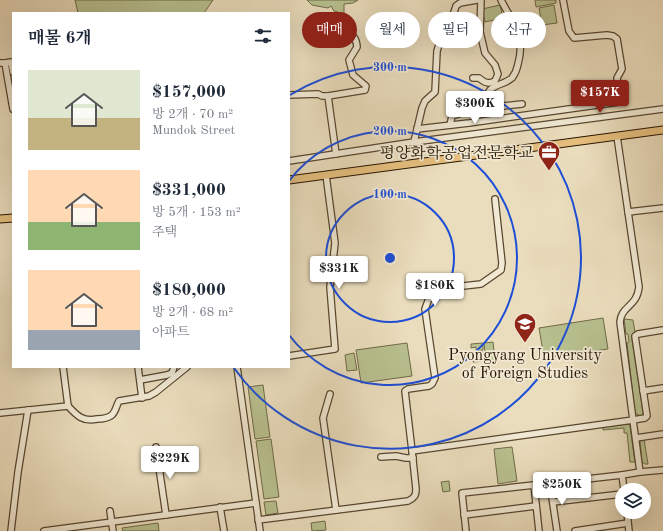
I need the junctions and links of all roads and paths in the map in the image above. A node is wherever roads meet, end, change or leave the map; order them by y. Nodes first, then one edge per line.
1 (477, 0) edge
2 (481, 0) edge
3 (501, 0) edge
4 (563, 0) edge
5 (454, 12) edge
6 (356, 48) edge
7 (438, 48) edge
8 (2, 63) edge
9 (12, 67) edge
10 (473, 78) dead end
11 (290, 95) edge
12 (487, 95) junction
13 (328, 96) junction
14 (522, 104) dead end
15 (12, 105) edge
16 (663, 109) edge
17 (450, 125) junction
18 (417, 128) junction
19 (663, 130) edge
20 (617, 136) junction
21 (414, 142) junction
22 (336, 154) junction
23 (290, 161) edge
24 (326, 175) junction
25 (290, 180) edge
26 (495, 198) dead end
27 (663, 208) edge
28 (628, 212) junction
29 (12, 218) edge
30 (0, 219) edge
31 (663, 330) edge
32 (290, 356) edge
33 (63, 368) edge
34 (138, 368) edge
35 (174, 368) edge
36 (186, 368) edge
37 (238, 368) edge
38 (140, 380) junction
39 (663, 388) edge
40 (643, 391) junction
41 (330, 394) dead end
42 (142, 398) junction
43 (68, 406) junction
44 (28, 410) junction
45 (0, 413) edge
46 (633, 420) junction
47 (663, 434) edge
48 (636, 438) junction
49 (156, 447) dead end
50 (412, 454) junction
51 (381, 457) dead end
52 (663, 470) edge
53 (640, 472) junction
54 (622, 475) junction
55 (623, 483) edge
56 (550, 484) junction
57 (534, 485) junction
58 (615, 495) edge
59 (553, 502) junction
60 (256, 503) junction
61 (536, 506) junction
62 (220, 508) junction
63 (336, 510) junction
64 (110, 511) dead end
65 (166, 515) junction
66 (464, 515) junction
67 (628, 519) edge
68 (258, 520) junction
69 (112, 522) junction
70 (628, 524) junction
71 (11, 531) edge
72 (44, 531) edge
73 (113, 531) edge
74 (224, 531) edge
75 (260, 531) edge
76 (466, 531) edge
77 (539, 531) edge
78 (557, 531) edge
79 (575, 531) edge
80 (629, 531) edge

1 - 5 street
2 - 10 street
3 - 12 street
4 - 17 street
6 - 13 street
7 - 18 street
8 - 9 street
8 - 15 street
11 - 13 street
12 - 14 street
12 - 17 street
13 - 22 street
16 - 21 street
17 - 18 street
18 - 21 street
19 - 20 main road
20 - 24 main road
20 - 28 street
21 - 22 street
22 - 23 street
24 - 25 main road
24 - 32 street
26 - 50 street
27 - 28 street
28 - 46 street
29 - 30 main road
31 - 40 street
33 - 43 street
34 - 38 street
35 - 38 street
36 - 42 street
37 - 60 street
38 - 42 street
39 - 40 street
40 - 46 street
41 - 63 street
42 - 43 street
43 - 44 street
44 - 45 street
44 - 71 street
46 - 48 street
46 - 50 street
47 - 48 street
48 - 53 street
49 - 65 street
50 - 51 street
50 - 63 street
52 - 53 street
53 - 54 street
54 - 55 street
54 - 56 street
56 - 57 street
56 - 59 street
57 - 61 street
57 - 66 street
58 - 59 street
59 - 78 street
60 - 62 street
60 - 68 street
61 - 66 street
61 - 77 street
62 - 65 street
62 - 74 street
63 - 68 street
64 - 69 street
65 - 69 street
66 - 76 street
67 - 70 street
68 - 75 street
69 - 72 street
69 - 73 street
70 - 79 street
70 - 80 street

